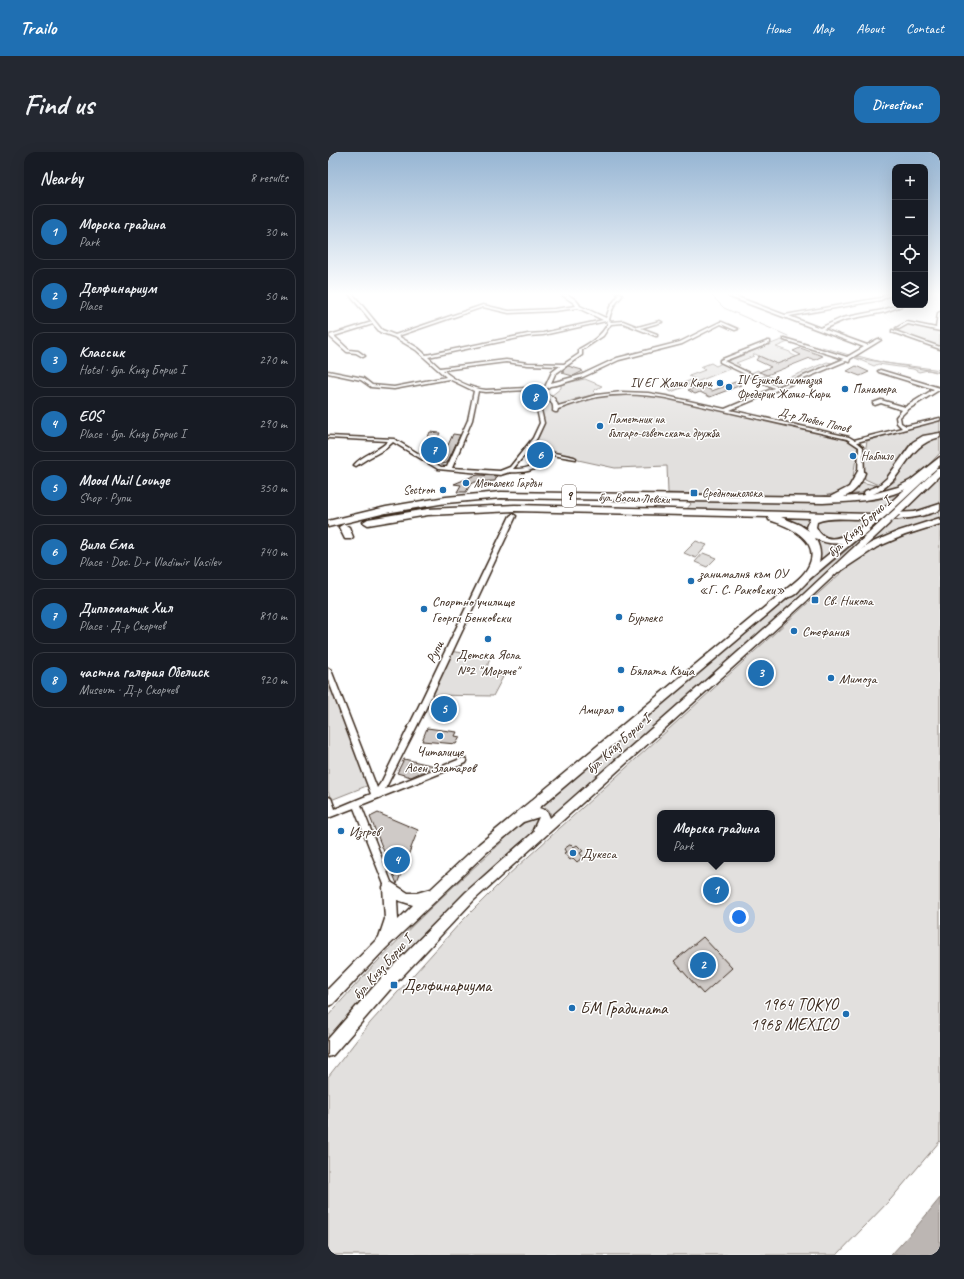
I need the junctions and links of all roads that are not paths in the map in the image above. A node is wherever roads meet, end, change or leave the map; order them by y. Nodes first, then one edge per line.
1 (340, 344) edge
2 (409, 344) edge
3 (482, 344) edge
4 (589, 344) edge
5 (675, 344) edge
6 (763, 344) edge
7 (801, 344) edge
8 (861, 344) edge
9 (872, 344) edge
10 (928, 344) edge
11 (868, 347) junction
12 (940, 348) edge
13 (363, 356) dead end
14 (425, 356) junction
15 (848, 360) junction
16 (566, 365) junction
17 (441, 369) junction
18 (880, 371) dead end
19 (328, 372) edge
20 (448, 378) junction
21 (547, 386) junction
22 (777, 388) junction
23 (938, 389) edge
24 (476, 390) junction
25 (546, 395) junction
26 (738, 404) junction
27 (875, 404) dead end
28 (905, 409) junction
29 (726, 410) junction
30 (743, 414) junction
31 (940, 419) edge
32 (905, 428) junction
33 (940, 435) edge
34 (328, 437) edge
35 (392, 440) junction
36 (855, 441) junction
37 (527, 448) junction
38 (552, 453) junction
39 (574, 458) dead end
40 (940, 460) edge
41 (356, 465) dead end
42 (449, 469) junction
43 (509, 470) junction
44 (936, 470) edge
45 (861, 473) junction
46 (888, 484) junction
47 (562, 496) junction
48 (657, 497) junction
49 (812, 500) junction
50 (823, 500) junction
51 (939, 507) edge
52 (564, 508) junction
53 (656, 511) junction
54 (739, 514) junction
55 (826, 515) junction
56 (512, 516) dead end
57 (940, 521) edge
58 (328, 524) edge
59 (344, 525) junction
60 (865, 530) junction
61 (328, 532) edge
62 (835, 570) junction
63 (789, 594) junction
64 (328, 670) edge
65 (463, 761) dead end
66 (376, 796) junction
67 (328, 800) edge
68 (356, 804) junction
69 (330, 814) edge
70 (512, 823) junction
71 (530, 842) junction
72 (445, 882) junction
73 (389, 887) junction
74 (380, 944) junction
75 (328, 999) edge
76 (328, 1049) edge

1 - 13 street
2 - 14 street
3 - 14 street
4 - 16 street
5 - 21 street
6 - 22 street
7 - 15 street
8 - 11 street
9 - 11 street
10 - 12 street
11 - 15 street
14 - 17 street
15 - 22 street
16 - 17 street
16 - 21 street
17 - 20 street
18 - 23 street
19 - 20 street
20 - 24 street
21 - 24 street
21 - 25 street
22 - 26 street
23 - 28 street
24 - 42 street
25 - 29 street, Д-р Любен Попов
25 - 37 street
26 - 29 street
26 - 30 street
27 - 28 street
28 - 32 street
29 - 30 street, Д-р Любен Попов
30 - 36 street, Д-р Любен Попов
31 - 32 street, Д-р Любен Попов
32 - 36 street, Д-р Любен Попов
33 - 46 highway
34 - 35 street
35 - 41 street
35 - 42 street
36 - 45 street, Д-р Любен Попов
37 - 38 street
37 - 43 street
38 - 39 street
38 - 43 street
40 - 44 highway, бул. Княз Борис I / 9
42 - 43 street
44 - 50 highway, бул. Васил Левски / 9
44 - 60 main road, бул. Княз Борис I, bridge
44 - 62 main road, бул. Княз Борис I, bridge
45 - 46 highway
45 - 49 highway
46 - 50 highway
47 - 48 highway, бул. Васил Левски / 9
47 - 52 highway
47 - 59 highway, бул. Васил Левски / 9
48 - 49 highway, бул. Васил Левски / 9
48 - 53 highway
49 - 50 highway, бул. Васил Левски / 9
51 - 55 highway, бул. Васил Левски / 9
52 - 53 highway, бул. Васил Левски / 9
52 - 59 highway, бул. Васил Левски / 9
53 - 54 highway, бул. Васил Левски / 9
54 - 55 highway, бул. Васил Левски / 9
54 - 63 highway
55 - 60 highway
56 - 66 street, Рупи
57 - 62 highway
58 - 59 highway, бул. Васил Левски / 9
59 - 61 highway, бул. Васил Левски / 9
60 - 63 main road, бул. Княз Борис I
62 - 71 main road, бул. Княз Борис I
63 - 70 main road, бул. Княз Борис I
64 - 66 street
65 - 66 street
66 - 68 street
67 - 69 street
68 - 69 street
68 - 73 street
70 - 71 main road
70 - 72 main road, бул. Княз Борис I
71 - 76 main road, бул. Княз Борис I
72 - 73 main road
72 - 74 main road, бул. Княз Борис I
73 - 74 main road
74 - 75 main road, бул. Княз Борис I

